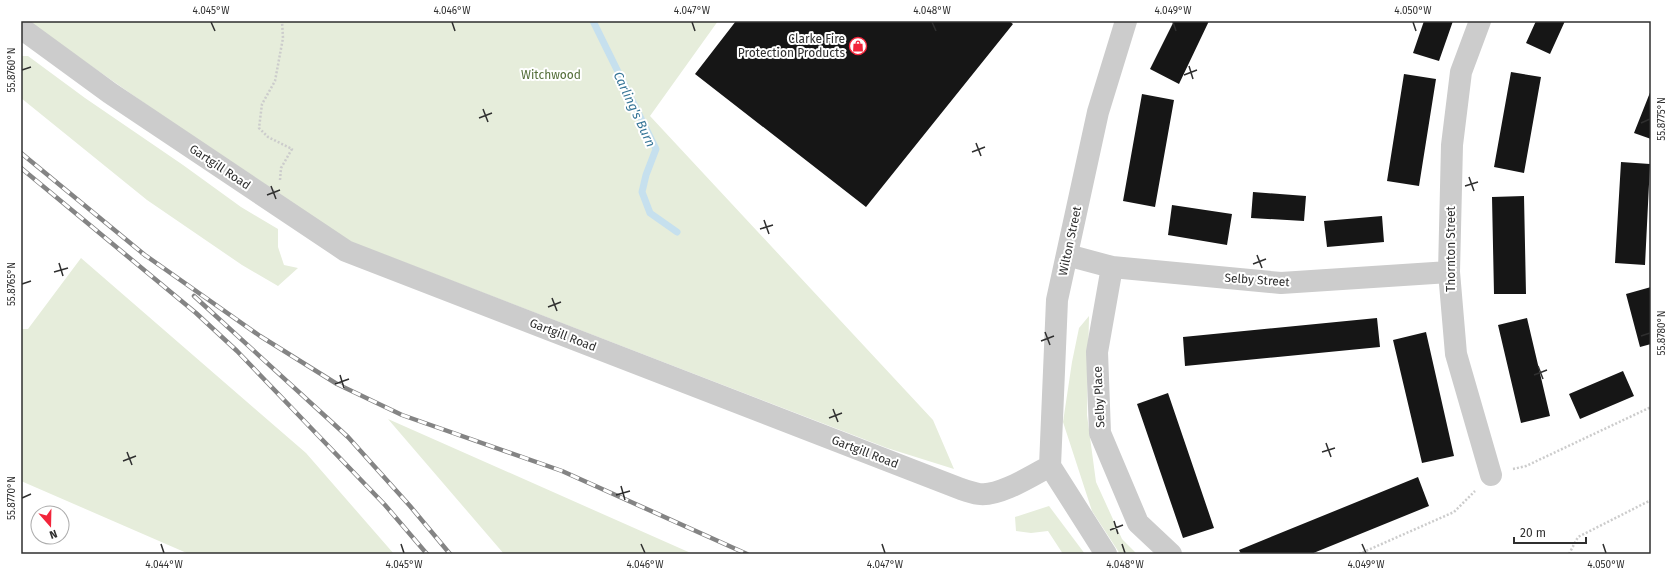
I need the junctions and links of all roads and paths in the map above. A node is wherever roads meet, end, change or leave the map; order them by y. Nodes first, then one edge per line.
1 (282, 21) edge
2 (1126, 21) edge
3 (1480, 21) edge
4 (21, 28) edge
5 (273, 203) junction
6 (1067, 255) junction
7 (1112, 267) junction
8 (1449, 272) junction
9 (1050, 466) junction
10 (1491, 475) dead end
11 (1651, 500) edge
12 (1106, 554) edge
13 (1172, 554) edge
14 (1569, 554) edge

1 - 5 path
2 - 6 street, Wilton Street
3 - 8 street, Thornton Street
4 - 5 street, Gartgill Road
5 - 9 street, Gartgill Road
6 - 7 street, Selby Street
6 - 9 street, Wilton Street
7 - 8 street, Selby Street
7 - 13 street, Selby Place
8 - 10 street, Thornton Street
9 - 12 street
11 - 14 path

